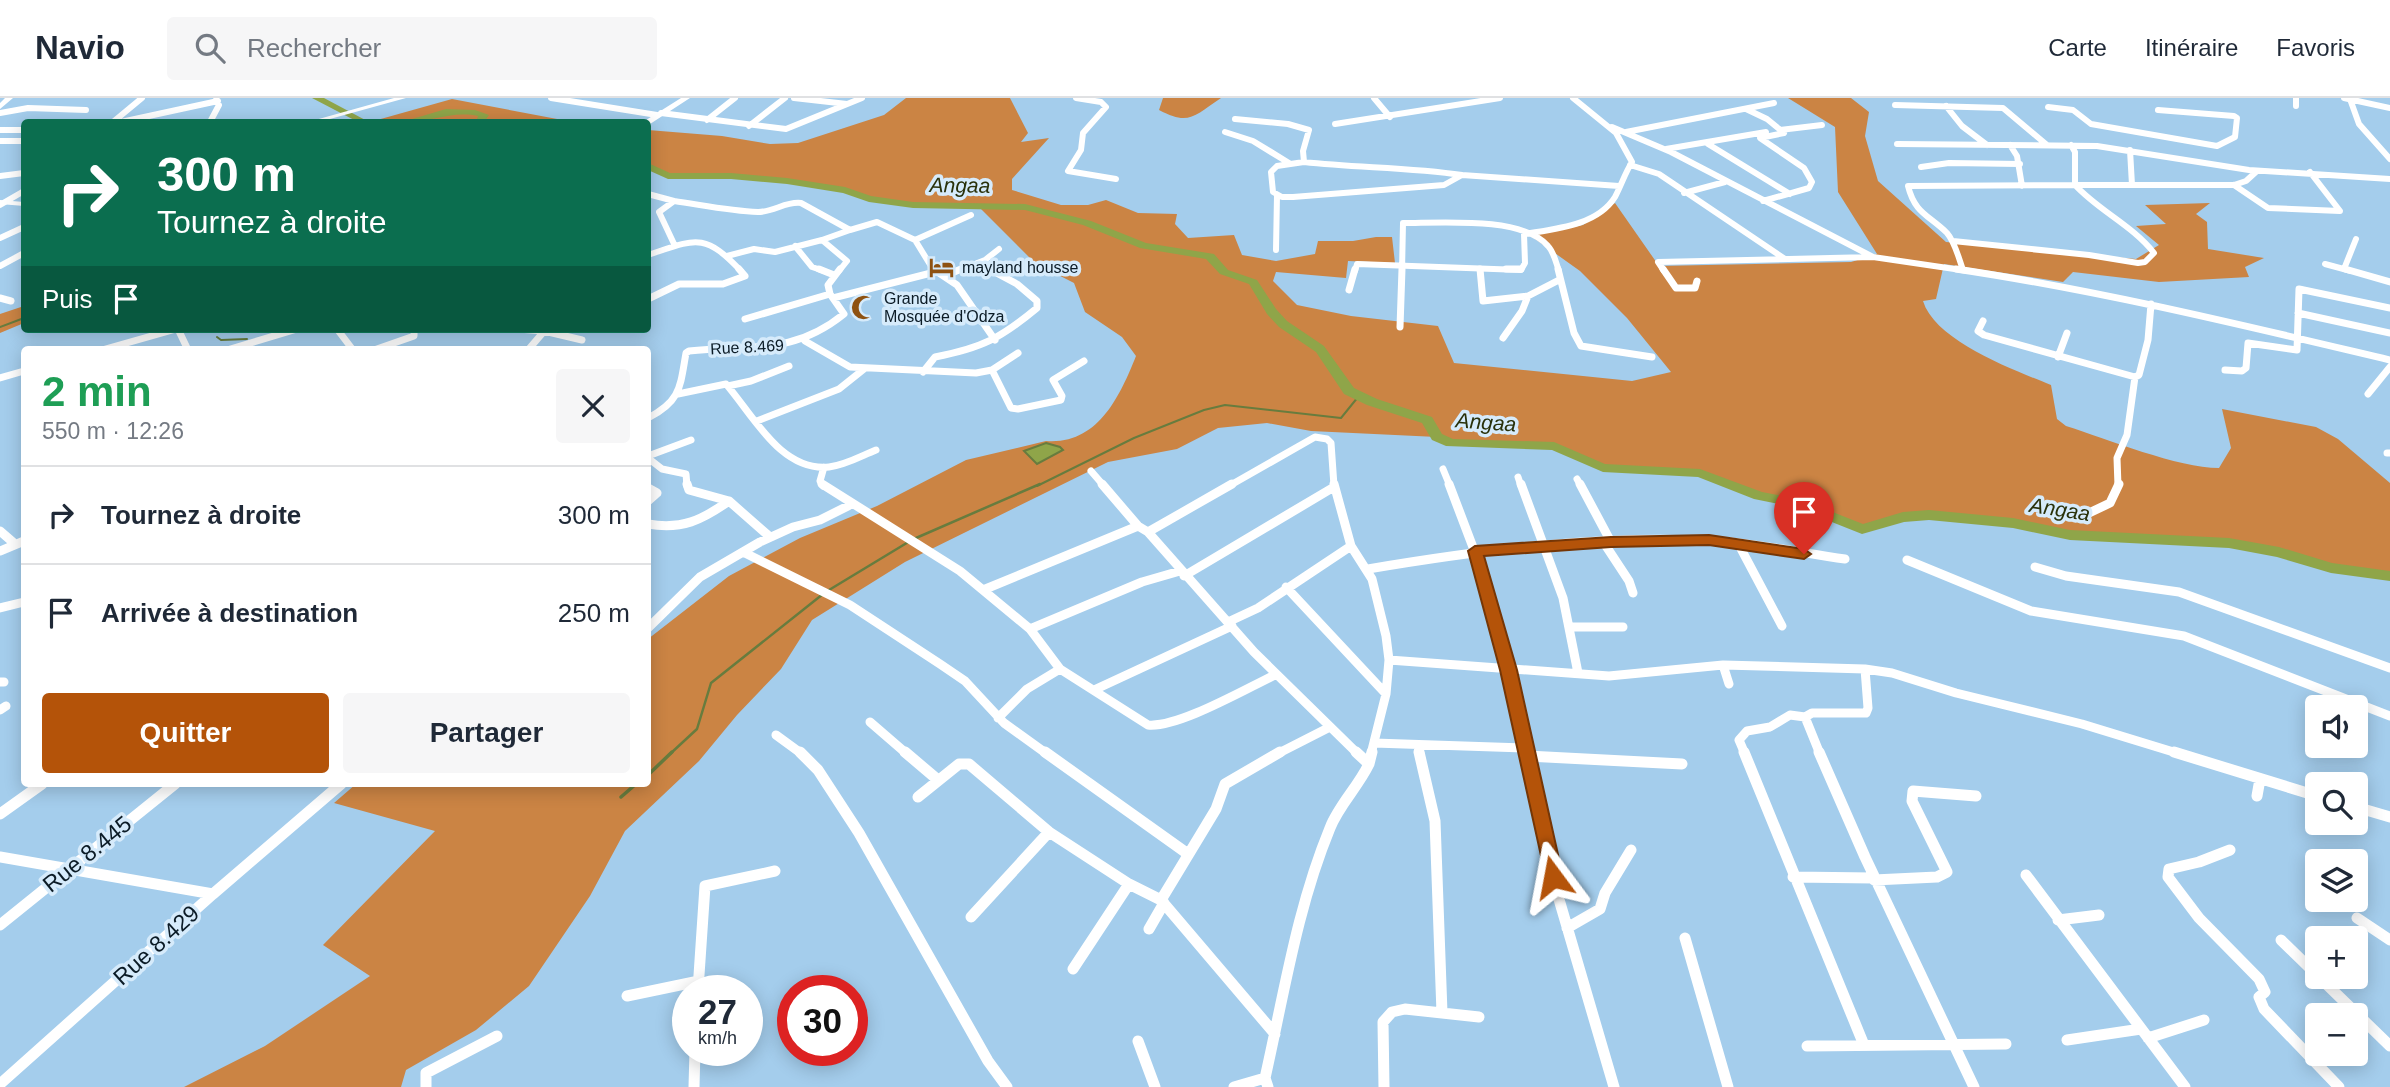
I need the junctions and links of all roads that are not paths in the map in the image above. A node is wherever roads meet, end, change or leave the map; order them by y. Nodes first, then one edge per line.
1 (142, 98) edge
2 (402, 98) edge
3 (551, 98) edge
4 (686, 98) edge
5 (735, 98) edge
6 (785, 98) edge
7 (794, 98) edge
8 (862, 98) edge
9 (1076, 98) edge
10 (1376, 98) edge
11 (1500, 98) edge
12 (1573, 98) edge
13 (1950, 98) edge
14 (2295, 98) edge
15 (2347, 99) edge
16 (215, 100) edge
17 (1774, 103) dead end
18 (848, 104) junction
19 (1895, 105) dead end
20 (1945, 106) junction
21 (2296, 106) dead end
22 (1962, 107) junction
23 (2048, 107) dead end
24 (2390, 108) edge
25 (1746, 109) junction
26 (86, 110) dead end
27 (2158, 110) dead end
28 (0, 113) edge
29 (659, 114) junction
30 (162, 115) junction
31 (1390, 117) junction
32 (117, 119) edge
33 (139, 119) edge
34 (162, 119) edge
35 (212, 119) edge
36 (325, 119) edge
37 (651, 119) edge
38 (1235, 119) dead end
39 (707, 120) junction
40 (1335, 124) dead end
41 (749, 125) junction
42 (1822, 125) dead end
43 (1610, 126) junction
44 (0, 130) edge
45 (21, 130) edge
46 (1780, 130) junction
47 (1225, 132) dead end
48 (1626, 132) junction
49 (0, 141) edge
50 (21, 141) edge
51 (1708, 144) junction
52 (1897, 144) dead end
53 (1987, 145) junction
54 (2010, 145) junction
55 (2047, 145) junction
56 (2071, 145) junction
57 (2217, 146) junction
58 (1664, 149) junction
59 (2130, 150) junction
60 (2390, 159) edge
61 (1304, 162) junction
62 (1291, 163) junction
63 (2020, 164) junction
64 (1630, 165) junction
65 (2219, 165) junction
66 (1921, 167) dead end
67 (2257, 171) junction
68 (2311, 172) junction
69 (21, 173) edge
70 (1462, 175) junction
71 (0, 176) edge
72 (1116, 179) dead end
73 (2390, 179) edge
74 (1724, 182) junction
75 (2074, 185) junction
76 (2132, 185) junction
77 (2234, 185) junction
78 (1619, 186) junction
79 (2022, 186) junction
80 (21, 193) edge
81 (1685, 193) junction
82 (651, 195) edge
83 (1276, 195) junction
84 (1790, 195) junction
85 (674, 201) junction
86 (1763, 201) junction
87 (2, 203) edge
88 (21, 204) edge
89 (971, 215) dead end
90 (21, 228) edge
91 (850, 230) junction
92 (1532, 233) junction
93 (0, 238) edge
94 (2356, 239) dead end
95 (822, 240) junction
96 (915, 240) junction
97 (1953, 241) junction
98 (675, 246) junction
99 (795, 246) junction
100 (999, 249) dead end
101 (1276, 250) dead end
102 (21, 255) edge
103 (651, 255) edge
104 (727, 256) junction
105 (1873, 257) junction
106 (1786, 260) junction
107 (978, 264) junction
108 (2325, 264) dead end
109 (1401, 265) junction
110 (0, 266) edge
111 (1480, 269) junction
112 (2344, 269) junction
113 (1963, 270) junction
114 (935, 272) junction
115 (834, 275) junction
116 (945, 276) junction
117 (1559, 280) junction
118 (1697, 282) dead end
119 (2390, 282) edge
120 (1349, 290) dead end
121 (832, 296) junction
122 (1528, 296) junction
123 (0, 298) edge
124 (651, 298) edge
125 (11, 301) dead end
126 (2151, 304) junction
127 (2390, 308) edge
128 (2298, 313) junction
129 (745, 319) dead end
130 (1983, 321) dead end
131 (1400, 327) dead end
132 (163, 333) edge
133 (284, 333) edge
134 (416, 333) edge
135 (556, 333) edge
136 (2067, 333) dead end
137 (2390, 333) edge
138 (1503, 338) dead end
139 (2298, 338) junction
140 (264, 339) junction
141 (582, 340) dead end
142 (995, 340) junction
143 (805, 341) junction
144 (120, 346) edge
145 (240, 346) edge
146 (268, 346) edge
147 (385, 346) edge
148 (1018, 353) dead end
149 (1653, 357) dead end
150 (2058, 357) junction
151 (2390, 360) edge
152 (1084, 361) dead end
153 (789, 366) dead end
154 (2390, 367) edge
155 (864, 369) junction
156 (992, 370) junction
157 (2225, 370) dead end
158 (21, 372) edge
159 (923, 372) junction
160 (2135, 377) junction
161 (0, 378) edge
162 (728, 386) junction
163 (678, 394) junction
164 (2368, 394) dead end
165 (651, 416) edge
166 (757, 421) junction
167 (691, 440) dead end
168 (876, 450) dead end
169 (651, 456) edge
170 (651, 460) edge
171 (824, 467) junction
172 (1443, 469) dead end
173 (1091, 471) dead end
174 (1518, 477) dead end
175 (1577, 479) dead end
176 (1334, 487) junction
177 (729, 500) junction
178 (848, 506) junction
179 (2089, 513) dead end
180 (651, 524) edge
181 (1138, 526) junction
182 (0, 531) edge
183 (1148, 532) junction
184 (770, 537) junction
185 (21, 542) edge
186 (1608, 543) junction
187 (15, 544) junction
188 (1739, 545) junction
189 (1351, 546) junction
190 (1544, 547) junction
191 (0, 551) edge
192 (1475, 551) junction
193 (743, 552) junction
194 (1846, 559) dead end
195 (1906, 560) dead end
196 (2035, 567) dead end
197 (1368, 569) junction
198 (1182, 574) junction
199 (1286, 587) junction
200 (983, 590) junction
201 (1633, 593) dead end
202 (21, 603) edge
203 (0, 608) edge
204 (1230, 624) junction
205 (651, 625) edge
206 (1782, 626) dead end
207 (1573, 627) junction
208 (1623, 627) dead end
209 (1030, 629) junction
210 (1389, 660) junction
211 (1723, 665) junction
212 (1865, 668) junction
213 (2390, 668) edge
214 (1060, 669) junction
215 (1509, 670) junction
216 (1578, 673) junction
217 (1275, 675) junction
218 (1729, 684) dead end
219 (1094, 690) junction
220 (1386, 694) junction
221 (2390, 716) edge
222 (1805, 717) junction
223 (998, 718) junction
224 (870, 722) dead end
225 (1328, 728) junction
226 (776, 735) dead end
227 (1374, 743) junction
228 (1418, 746) junction
229 (1525, 752) junction
230 (1368, 764) junction
231 (1682, 764) dead end
232 (938, 779) junction
233 (2259, 779) junction
234 (38, 787) edge
235 (171, 787) edge
236 (338, 787) edge
237 (2305, 792) edge
238 (1976, 796) dead end
239 (2257, 796) dead end
240 (918, 797) dead end
241 (2368, 811) edge
242 (0, 814) edge
243 (2390, 817) edge
244 (1049, 832) junction
245 (1631, 850) dead end
246 (2230, 850) dead end
247 (1188, 854) junction
248 (0, 857) edge
249 (72, 868) junction
250 (775, 871) dead end
251 (2026, 875) dead end
252 (1793, 877) junction
253 (1873, 879) junction
254 (1129, 884) junction
255 (214, 894) junction
256 (1162, 901) junction
257 (2099, 915) dead end
258 (971, 916) dead end
259 (2357, 918) dead end
260 (2058, 920) junction
261 (0, 925) edge
262 (1567, 928) junction
263 (1149, 929) dead end
264 (1685, 938) dead end
265 (2281, 940) dead end
266 (2390, 940) edge
267 (1073, 969) dead end
268 (700, 975) edge
269 (672, 990) edge
270 (627, 996) dead end
271 (1442, 1013) junction
272 (1479, 1017) dead end
273 (2204, 1020) dead end
274 (2145, 1033) junction
275 (1275, 1034) junction
276 (497, 1036) dead end
277 (2067, 1040) dead end
278 (1138, 1041) dead end
279 (2006, 1044) dead end
280 (1864, 1045) junction
281 (1954, 1045) junction
282 (2390, 1045) edge
283 (1807, 1046) dead end
284 (695, 1066) edge
285 (1267, 1082) edge
286 (0, 1084) edge
287 (426, 1087) edge
288 (694, 1087) edge
289 (1007, 1087) edge
290 (1155, 1087) edge
291 (1234, 1087) edge
292 (1384, 1087) edge
293 (1614, 1087) edge
294 (1728, 1087) edge
295 (1973, 1087) edge
296 (2185, 1087) edge
297 (2339, 1087) edge

1 - 32 street
2 - 36 street
3 - 29 street
4 - 29 street
5 - 39 street
6 - 41 street
7 - 18 street
8 - 18 street
9 - 72 street
10 - 31 street
11 - 31 street
12 - 43 street
13 - 22 street
14 - 21 street
15 - 24 street
15 - 60 street
16 - 30 street
16 - 35 street
17 - 25 street
18 - 41 street
19 - 20 street
20 - 22 street
20 - 53 street
22 - 55 street
23 - 57 street
25 - 46 street
25 - 48 street
26 - 28 street
27 - 57 street
29 - 37 street
29 - 39 street
30 - 33 street
30 - 34 street
31 - 40 street
38 - 61 street
39 - 41 street
42 - 46 street
43 - 48 street
43 - 64 street
44 - 45 street
46 - 51 street
46 - 84 street
47 - 62 street
48 - 58 street
49 - 50 street
51 - 58 street
51 - 84 street
52 - 53 street
53 - 54 street
54 - 55 street
54 - 63 street
55 - 56 street
56 - 59 street
56 - 75 street
57 - 65 street
58 - 74 street
59 - 65 street
59 - 76 street
61 - 62 street
61 - 70 street
62 - 83 street
63 - 66 street
63 - 79 street
64 - 78 street
64 - 81 street
65 - 67 street
67 - 68 street
67 - 77 street
68 - 73 street
68 - 77 street
69 - 71 street
70 - 78 street
70 - 83 street
74 - 81 street
74 - 86 street
75 - 76 street
75 - 79 street
75 - 97 street
76 - 77 street
78 - 92 street
79 - 97 street
80 - 87 street
81 - 106 street
82 - 85 street
83 - 101 street
84 - 86 street
85 - 91 street
85 - 98 street
86 - 105 street
87 - 88 street
89 - 96 street
90 - 93 street
91 - 95 street
91 - 96 street
92 - 109 street
92 - 111 street
92 - 117 street
94 - 112 street
95 - 99 street
95 - 115 street, Rue 8.469
96 - 114 street
97 - 113 street
98 - 103 street
98 - 104 street
99 - 104 street
99 - 115 street
100 - 107 street
102 - 110 street
104 - 124 street
105 - 106 street
105 - 113 street
106 - 118 street
107 - 116 street
107 - 142 street
108 - 112 street
109 - 111 street
109 - 120 street
109 - 131 street
111 - 122 street
112 - 119 street
113 - 126 street
114 - 116 street
114 - 121 street
115 - 121 street, Rue 8.469
116 - 142 street
117 - 122 street
117 - 149 street
121 - 129 street
121 - 143 street, Rue 8.469
122 - 138 street
123 - 125 street
126 - 139 street
126 - 160 street
127 - 128 street
128 - 137 street
128 - 139 street
130 - 150 street
132 - 144 street
133 - 140 street
134 - 147 street
135 - 141 street
136 - 150 street
139 - 151 street
139 - 157 street
140 - 145 street
140 - 146 street
142 - 159 street
143 - 155 street
143 - 163 street, Rue 8.469
148 - 156 street
150 - 160 street
152 - 156 street
153 - 162 street
154 - 164 street
155 - 159 street
155 - 166 street
156 - 159 street
158 - 161 street
160 - 179 street
162 - 163 street
162 - 166 street
163 - 165 street
166 - 171 street
167 - 169 street
168 - 171 street
170 - 177 street
171 - 178 street
172 - 192 street
173 - 181 street
174 - 190 street
175 - 186 street
176 - 183 street
176 - 189 street
176 - 198 street
177 - 180 street
177 - 184 street
178 - 184 street
178 - 200 street
181 - 183 street
181 - 200 street
182 - 187 street
183 - 198 street
184 - 193 street
185 - 187 street
186 - 188 street
186 - 190 street
186 - 201 street
187 - 191 street
188 - 194 street
188 - 206 street
189 - 197 street
189 - 199 street
190 - 192 street
190 - 207 street
192 - 197 street
192 - 215 street
193 - 205 street
193 - 223 street
195 - 221 street
196 - 213 street
197 - 210 street
198 - 204 street
198 - 209 street
199 - 204 street
199 - 220 street
200 - 209 street
202 - 203 street
204 - 217 street
204 - 219 street
207 - 208 street
207 - 216 street
209 - 214 street
210 - 215 street
210 - 220 street
211 - 212 street
211 - 216 street
211 - 218 street
212 - 222 street
212 - 233 street
214 - 219 street
214 - 223 street
215 - 216 street
215 - 229 street
217 - 219 street
217 - 225 street
220 - 227 street
222 - 252 street
222 - 253 street
223 - 247 street
224 - 232 street
225 - 230 street
225 - 247 street
226 - 289 street
227 - 228 street
227 - 230 street
228 - 229 street
228 - 271 street
229 - 231 street
229 - 262 street
230 - 275 street
232 - 240 street
232 - 244 street
233 - 237 street
233 - 239 street
234 - 242 street
235 - 249 street, Rue 8.445
236 - 255 street
238 - 253 street
241 - 243 street
244 - 254 street
244 - 258 street
245 - 262 street
246 - 297 street
247 - 256 street
248 - 249 street, Rue 8.429
249 - 255 street, Rue 8.429
249 - 261 street, Rue 8.445
250 - 268 street
251 - 260 street
252 - 253 street
252 - 280 street
253 - 281 street
254 - 256 street
254 - 267 street
255 - 286 street, Rue 8.429
256 - 263 street
256 - 275 street
257 - 260 street
259 - 266 street
260 - 274 street
262 - 293 street
264 - 294 street
265 - 282 street
269 - 270 street
271 - 272 street
271 - 292 street
273 - 274 street
274 - 277 street
274 - 296 street
275 - 285 street
276 - 287 street
278 - 290 street
279 - 281 street
280 - 281 street
280 - 283 street
281 - 295 street
284 - 288 street
285 - 291 street

